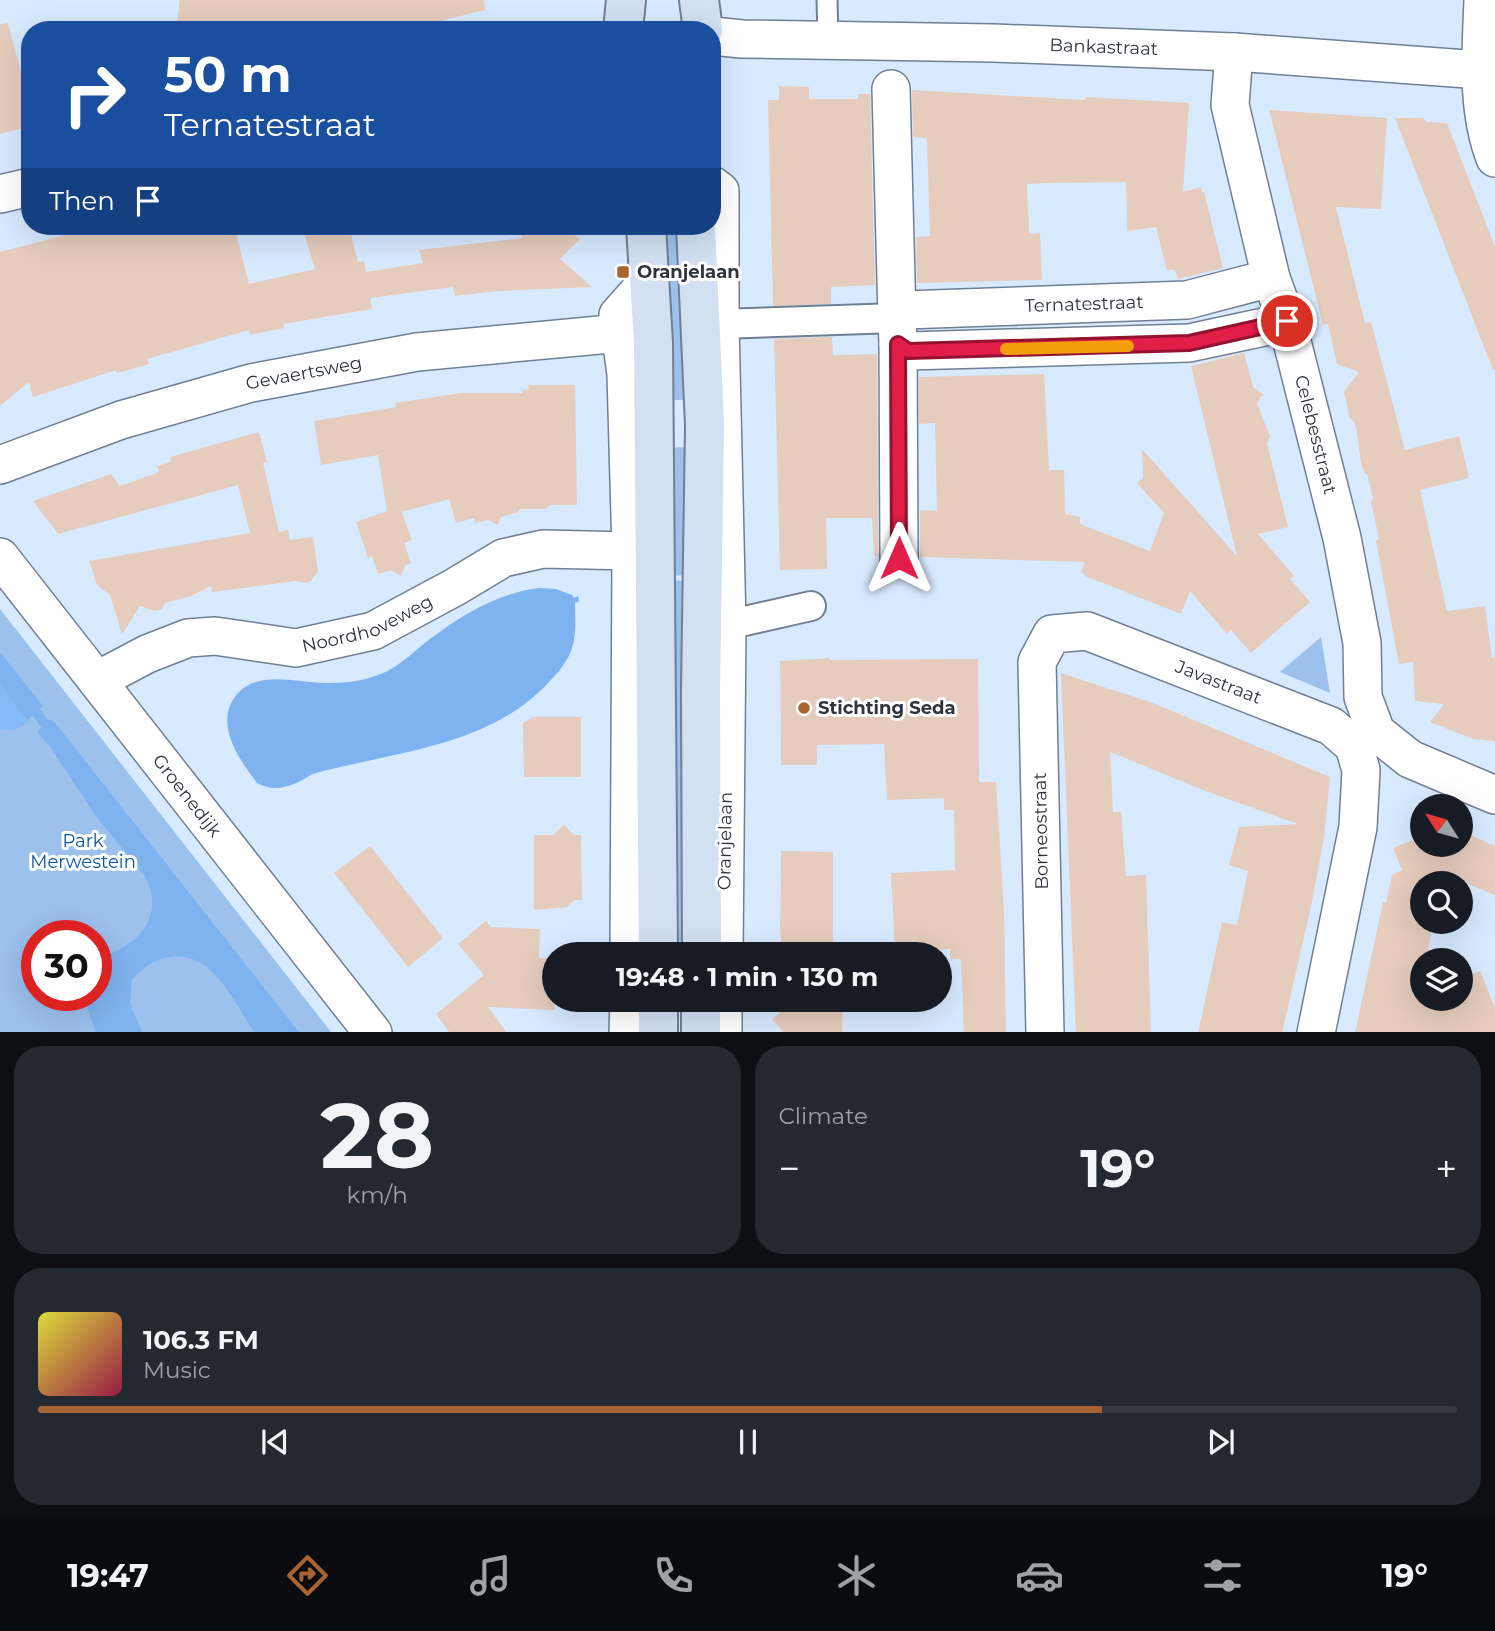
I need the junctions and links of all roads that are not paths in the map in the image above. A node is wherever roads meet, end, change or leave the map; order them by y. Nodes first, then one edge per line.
1 (626, 0) edge
2 (827, 0) edge
3 (1483, 0) edge
4 (624, 21) edge
5 (721, 27) edge
6 (828, 39) junction
7 (1234, 52) junction
8 (1488, 70) edge
9 (891, 89) dead end
10 (1495, 158) edge
11 (21, 189) edge
12 (0, 194) edge
13 (647, 235) edge
14 (696, 235) edge
15 (720, 235) edge
16 (1271, 278) junction
17 (650, 279) junction
18 (1287, 321) junction
19 (720, 324) junction
20 (897, 331) junction
21 (621, 333) junction
22 (0, 465) edge
23 (631, 551) junction
24 (0, 557) edge
25 (899, 558) dead end
26 (811, 607) dead end
27 (727, 625) junction
28 (1052, 634) joint
29 (98, 680) junction
30 (1495, 795) edge
31 (629, 942) edge
32 (658, 942) edge
33 (702, 942) edge
34 (724, 942) edge
35 (629, 1012) edge
36 (658, 1012) edge
37 (701, 1012) edge
38 (723, 1012) edge
39 (373, 1032) edge
40 (628, 1032) edge
41 (658, 1032) edge
42 (701, 1032) edge
43 (723, 1032) edge
44 (1045, 1032) edge
45 (1316, 1032) edge

1 - 4 main road
2 - 6 lane
3 - 8 street
5 - 6 street, Bankastraat
6 - 7 street, Bankastraat
7 - 8 street, Bankastraat
7 - 16 street, Celebesstraat
8 - 10 street
9 - 20 street
11 - 12 street
13 - 17 main road
14 - 33 main road, Oranjelaan
15 - 19 street, Oranjelaan
16 - 18 street, Celebesstraat
16 - 20 street, Ternatestraat
17 - 21 street
17 - 32 main road
18 - 20 street
18 - 30 street, Celebesstraat
19 - 20 street
19 - 27 street, Oranjelaan
20 - 25 street
21 - 22 street, Gevaertsweg
21 - 23 street
23 - 29 street, Noordhoveweg
23 - 31 street
24 - 29 street, Groenedijk
26 - 27 street
27 - 34 street, Oranjelaan
28 - 44 street, Borneostraat
28 - 45 street, Javastraat
29 - 39 street, Groenedijk
35 - 40 street
36 - 41 main road
37 - 42 main road
38 - 43 street

